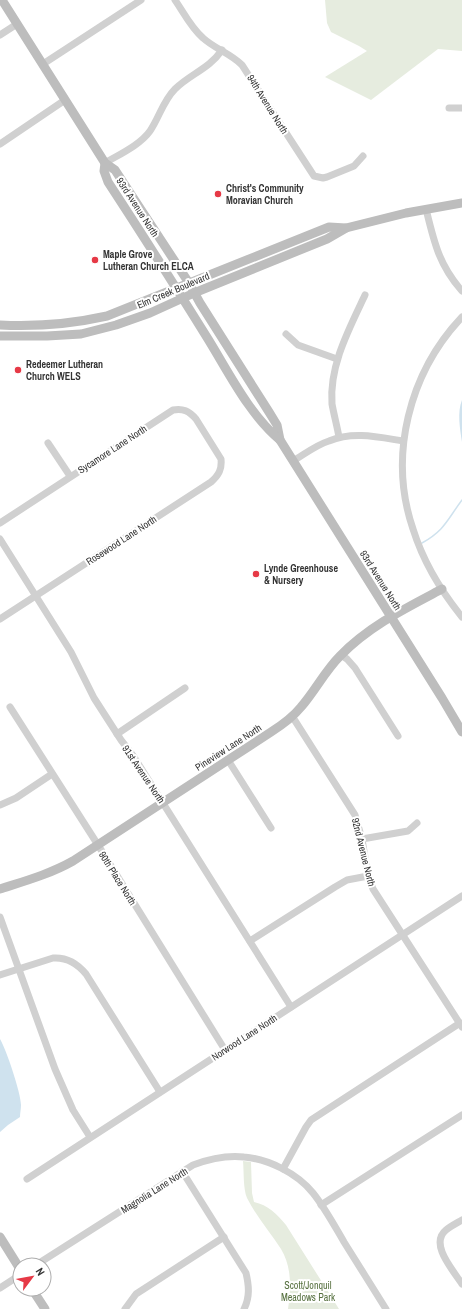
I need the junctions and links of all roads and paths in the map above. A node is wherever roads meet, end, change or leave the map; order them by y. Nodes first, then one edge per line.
1 (2, 0) edge
2 (141, 0) edge
3 (175, 0) edge
4 (17, 24) junction
5 (0, 35) edge
6 (222, 50) junction
7 (42, 64) junction
8 (65, 100) junction
9 (449, 108) dead end
10 (462, 108) edge
11 (0, 144) edge
12 (363, 156) dead end
13 (105, 163) junction
14 (462, 203) edge
15 (426, 209) junction
16 (346, 228) junction
17 (189, 283) junction
18 (177, 288) junction
19 (462, 291) edge
20 (194, 293) junction
21 (365, 295) dead end
22 (182, 298) junction
23 (462, 317) edge
24 (0, 325) edge
25 (286, 334) dead end
26 (0, 336) edge
27 (337, 358) junction
28 (339, 437) junction
29 (280, 440) junction
30 (403, 440) junction
31 (48, 443) dead end
32 (216, 449) joint
33 (293, 461) junction
34 (70, 476) junction
35 (0, 523) edge
36 (0, 539) edge
37 (442, 589) junction
38 (36, 596) junction
39 (391, 616) junction
40 (462, 617) edge
41 (0, 619) edge
42 (341, 655) junction
43 (185, 688) dead end
44 (10, 707) dead end
45 (292, 716) junction
46 (462, 732) edge
47 (117, 734) junction
48 (398, 736) dead end
49 (228, 760) junction
50 (52, 774) junction
51 (163, 802) junction
52 (0, 805) edge
53 (417, 823) dead end
54 (271, 828) dead end
55 (362, 839) junction
56 (98, 845) junction
57 (368, 876) junction
58 (0, 889) edge
59 (462, 896) edge
60 (0, 918) edge
61 (403, 935) junction
62 (250, 941) junction
63 (18, 969) junction
64 (0, 974) edge
65 (291, 1007) junction
66 (461, 1025) edge
67 (225, 1050) junction
68 (160, 1092) junction
69 (462, 1114) edge
70 (90, 1138) junction
71 (283, 1169) junction
72 (182, 1171) junction
73 (27, 1179) dead end
74 (321, 1205) junction
75 (462, 1220) edge
76 (0, 1237) edge
77 (224, 1237) junction
78 (12, 1257) edge
79 (48, 1257) edge
80 (12, 1280) edge
81 (462, 1284) edge
82 (0, 1288) edge
83 (37, 1297) edge
84 (45, 1309) edge
85 (125, 1309) edge
86 (244, 1309) edge
87 (386, 1309) edge

1 - 4 main road, 93rd Avenue North
2 - 7 street
3 - 6 street, 94th Avenue North
4 - 5 street
4 - 7 main road, 93rd Avenue North
6 - 12 street, 94th Avenue North
6 - 13 street
7 - 8 main road, 93rd Avenue North
8 - 11 street
8 - 13 main road, 93rd Avenue North
9 - 10 street
13 - 17 main road, 93rd Avenue North
13 - 18 main road, 93rd Avenue North
14 - 15 main road, Elm Creek Boulevard
15 - 16 main road, Elm Creek Boulevard
15 - 19 street
16 - 17 main road, Elm Creek Boulevard
16 - 20 main road, Elm Creek Boulevard
17 - 18 main road, Elm Creek Boulevard
17 - 20 main road, 93rd Avenue North
18 - 22 main road, 93rd Avenue North
18 - 24 main road, Elm Creek Boulevard
20 - 22 main road, Elm Creek Boulevard
20 - 29 main road, 93rd Avenue North
21 - 27 street
22 - 26 main road, Elm Creek Boulevard
22 - 29 main road, 93rd Avenue North
23 - 30 street
25 - 27 street
27 - 28 street
28 - 30 street
28 - 33 street
29 - 33 main road, 93rd Avenue North
30 - 37 street
31 - 34 street
32 - 34 street, Sycamore Lane North
32 - 38 street, Rosewood Lane North
33 - 39 main road, 93rd Avenue North
34 - 35 street, Sycamore Lane North
36 - 38 street, 91st Avenue North
37 - 39 main road, Pineview Lane North
37 - 40 street
38 - 41 street, Rosewood Lane North
38 - 47 street, 91st Avenue North
39 - 42 main road, Pineview Lane North
39 - 46 main road, 93rd Avenue North
42 - 45 main road, Pineview Lane North
42 - 48 street
43 - 47 street
44 - 50 street, 90th Place North
45 - 49 main road, Pineview Lane North
45 - 55 street, 92nd Avenue North
47 - 51 street, 91st Avenue North
49 - 51 main road, Pineview Lane North
49 - 54 street
50 - 52 street
50 - 56 street, 90th Place North
51 - 56 main road, Pineview Lane North
51 - 62 street, 91st Avenue North
53 - 55 street
55 - 57 street, 92nd Avenue North
56 - 58 main road, Pineview Lane North
56 - 67 street, 90th Place North
57 - 61 street, 92nd Avenue North
57 - 62 street
59 - 61 street, Norwood Lane North
60 - 63 street
61 - 65 street, Norwood Lane North
61 - 66 street, 92nd Avenue North
62 - 65 street, 91st Avenue North
63 - 64 street
63 - 68 street
63 - 70 street
65 - 67 street, Norwood Lane North
66 - 71 street
67 - 68 street, Norwood Lane North
68 - 70 street, Norwood Lane North
69 - 74 street
70 - 73 street, Norwood Lane North
71 - 72 street, Magnolia Lane North
71 - 74 street
72 - 77 street
72 - 79 street, Magnolia Lane North
74 - 87 street
75 - 81 street
76 - 78 main road
77 - 85 street
77 - 86 street
80 - 82 street
83 - 84 main road

